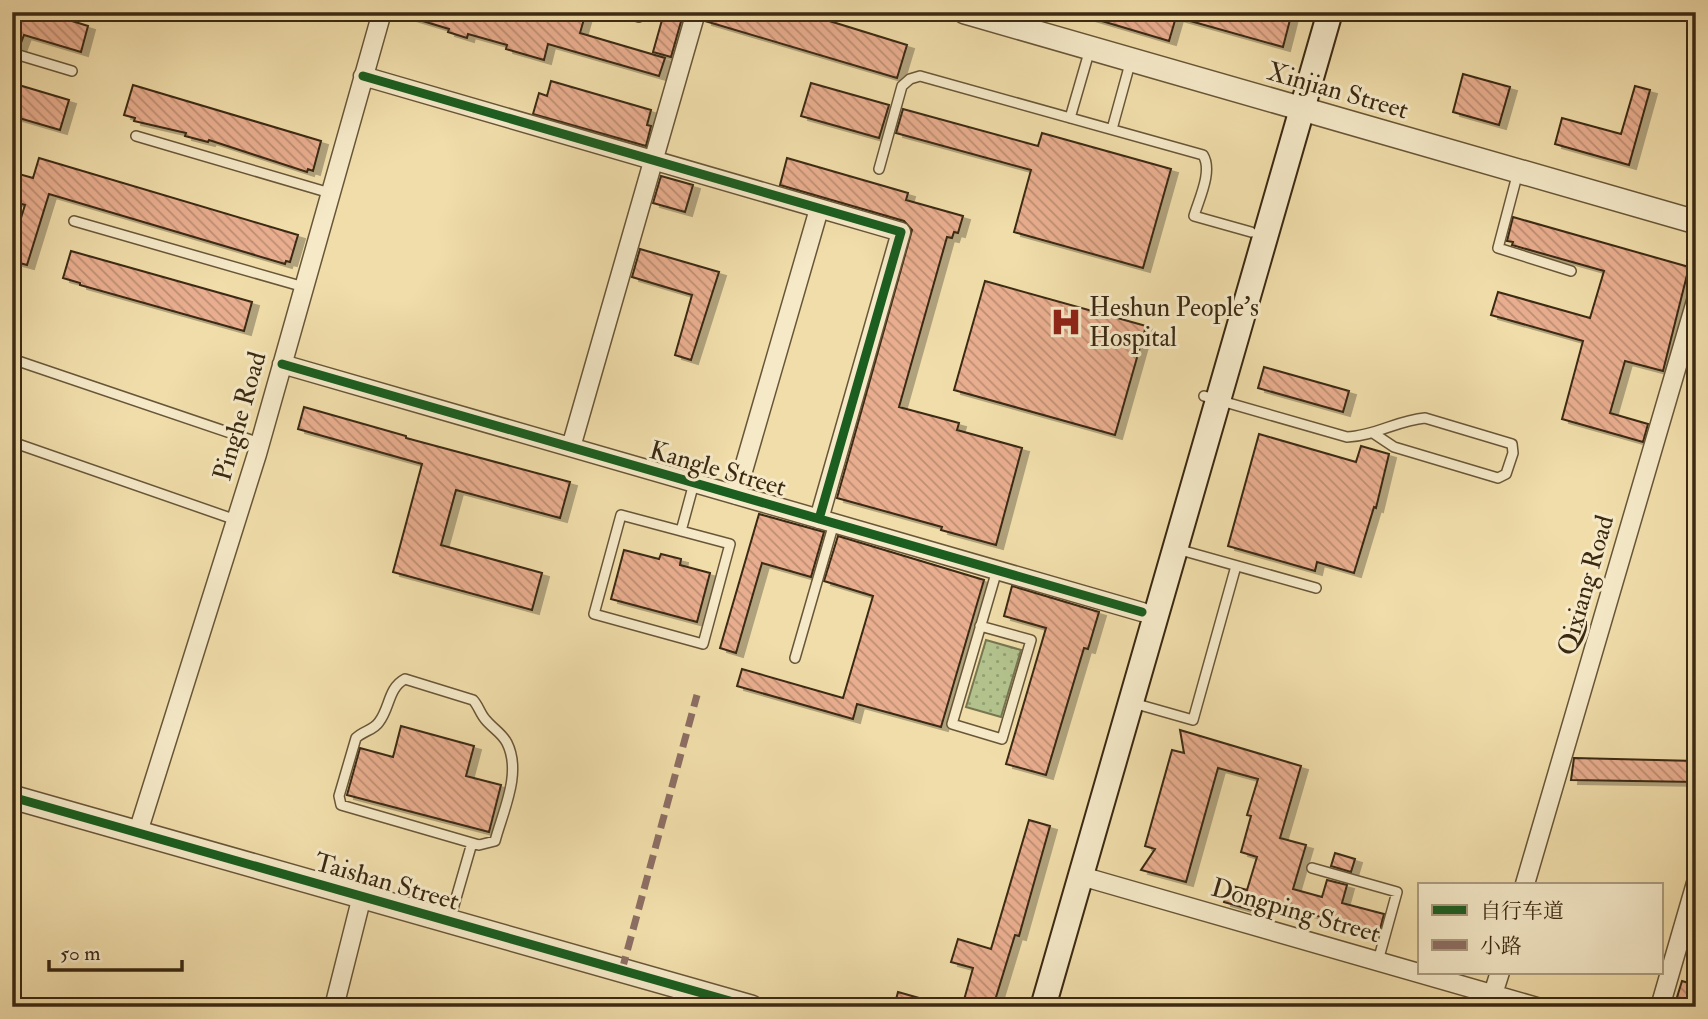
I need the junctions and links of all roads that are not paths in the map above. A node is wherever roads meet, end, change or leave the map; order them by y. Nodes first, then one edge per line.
1 (382, 12) edge
2 (623, 12) edge
3 (695, 12) edge
4 (965, 12) edge
5 (1314, 12) edge
6 (1330, 12) edge
7 (639, 17) dead end
8 (1090, 48) junction
9 (12, 54) edge
10 (1131, 60) junction
11 (72, 71) dead end
12 (363, 76) junction
13 (1295, 107) junction
14 (1070, 118) junction
15 (1112, 129) junction
16 (136, 136) dead end
17 (653, 160) junction
18 (879, 169) dead end
19 (1518, 171) junction
20 (330, 193) junction
21 (819, 208) junction
22 (74, 221) dead end
23 (1696, 222) edge
24 (1251, 232) junction
25 (1571, 271) dead end
26 (304, 287) junction
27 (1696, 301) edge
28 (18, 361) dead end
29 (282, 364) junction
30 (1211, 399) junction
31 (1373, 433) junction
32 (12, 442) edge
33 (260, 443) junction
34 (571, 447) junction
35 (694, 483) junction
36 (736, 495) junction
37 (236, 520) junction
38 (827, 521) junction
39 (681, 531) junction
40 (1175, 549) junction
41 (1236, 566) junction
42 (997, 570) junction
43 (1316, 588) dead end
44 (1142, 612) junction
45 (981, 626) junction
46 (795, 658) dead end
47 (1131, 703) junction
48 (12, 797) edge
49 (138, 832) junction
50 (472, 843) junction
51 (1312, 868) dead end
52 (1081, 876) junction
53 (1525, 883) edge
54 (1696, 883) edge
55 (362, 896) junction
56 (450, 921) junction
57 (1378, 961) junction
58 (1418, 972) edge
59 (1423, 974) edge
60 (1499, 974) edge
61 (1493, 994) junction
62 (334, 1007) edge
63 (751, 1007) edge
64 (1028, 1007) edge
65 (1043, 1007) edge
66 (1537, 1007) edge
67 (1660, 1007) edge

1 - 12 street, Pinghe Road
2 - 7 lane
3 - 17 street
4 - 8 street, Xinjian Street
5 - 13 main road
6 - 13 main road
8 - 10 street, Xinjian Street
8 - 14 lane
9 - 11 lane
10 - 13 street, Xinjian Street
10 - 15 lane
12 - 17 street
12 - 20 street, Pinghe Road
13 - 19 street, Xinjian Street
13 - 24 main road
13 - 30 main road
14 - 15 lane
14 - 18 lane
15 - 24 lane
16 - 20 lane
17 - 21 street
17 - 34 street
19 - 23 street, Xinjian Street
19 - 25 lane
20 - 26 street, Pinghe Road
21 - 36 street
21 - 38 street
22 - 26 lane
24 - 30 main road
26 - 29 street, Pinghe Road
27 - 53 street, Qixiang Road
28 - 33 lane
29 - 33 street, Pinghe Road
29 - 34 street, Kangle Street
30 - 31 lane
30 - 40 main road
30 - 44 main road
31 - 31 lane
32 - 37 lane
33 - 37 street, Pinghe Road
34 - 35 street, Kangle Street
35 - 36 street, Kangle Street
35 - 39 lane
36 - 38 street, Kangle Street
37 - 49 street, Pinghe Road
38 - 42 street, Kangle Street
38 - 46 lane
39 - 39 lane
40 - 41 lane
40 - 47 main road
41 - 43 lane
41 - 47 lane
42 - 44 street, Kangle Street
42 - 45 lane
44 - 64 main road
45 - 45 lane
47 - 52 main road
48 - 49 street, Taishan Street
49 - 55 street, Taishan Street
50 - 50 lane
50 - 56 lane
51 - 57 lane
52 - 57 street, Dongping Street
52 - 65 main road
54 - 67 street
55 - 56 street, Taishan Street
55 - 62 street
56 - 63 street, Taishan Street
57 - 58 street, Dongping Street
59 - 61 street, Dongping Street
60 - 61 street
61 - 66 street, Dongping Street

